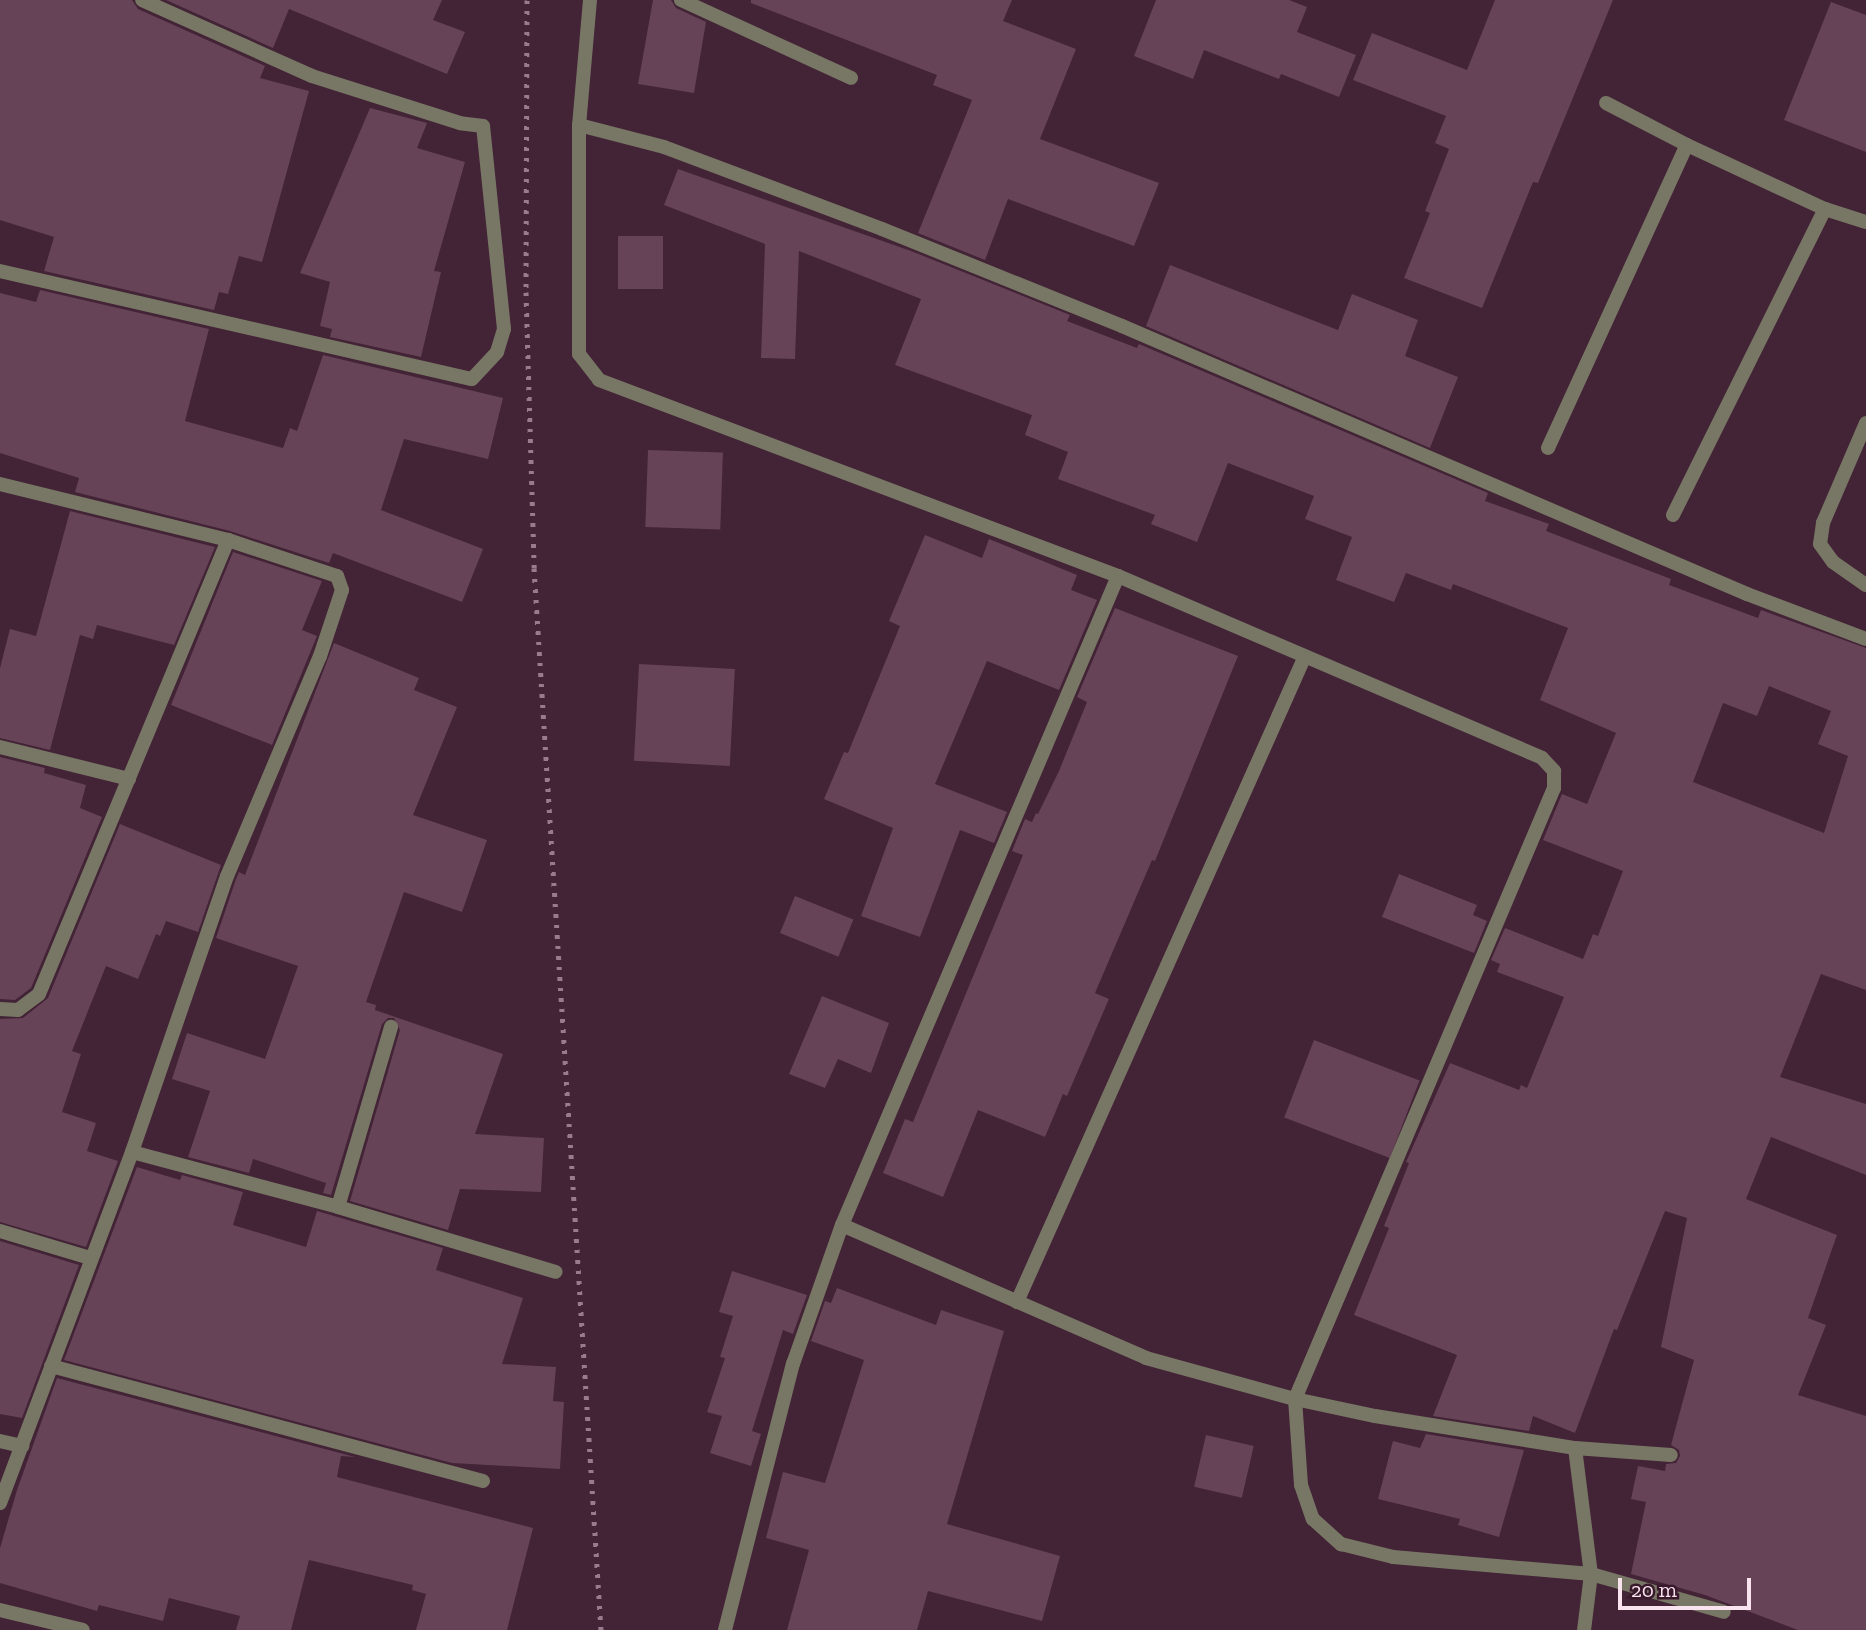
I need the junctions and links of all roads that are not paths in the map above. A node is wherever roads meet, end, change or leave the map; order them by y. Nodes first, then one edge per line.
1 (142, 0) edge
2 (590, 0) edge
3 (681, 0) edge
4 (851, 78) dead end
5 (1606, 103) dead end
6 (579, 125) junction
7 (1687, 145) junction
8 (1825, 209) junction
9 (1866, 222) edge
10 (0, 271) edge
11 (1866, 422) edge
12 (1548, 448) dead end
13 (0, 484) edge
14 (1674, 515) dead end
15 (228, 540) junction
16 (1118, 576) junction
17 (1866, 585) edge
18 (1866, 639) edge
19 (1305, 656) junction
20 (0, 747) edge
21 (129, 779) junction
22 (0, 1009) edge
23 (391, 1027) dead end
24 (132, 1152) junction
25 (338, 1207) junction
26 (842, 1225) junction
27 (0, 1231) edge
28 (90, 1258) junction
29 (556, 1272) dead end
30 (1017, 1302) junction
31 (51, 1366) junction
32 (1295, 1399) junction
33 (0, 1441) edge
34 (22, 1446) junction
35 (1575, 1448) junction
36 (1671, 1455) dead end
37 (483, 1481) dead end
38 (0, 1503) edge
39 (1591, 1574) junction
40 (0, 1610) edge
41 (1724, 1612) dead end
42 (83, 1630) edge
43 (725, 1630) edge
44 (1584, 1630) edge

1 - 10 street
2 - 6 street
3 - 4 street
5 - 7 street
6 - 16 street
6 - 18 street
7 - 8 street
7 - 12 street
8 - 9 street
8 - 14 street
11 - 17 street
13 - 15 street
15 - 21 street
15 - 24 street
16 - 19 street
16 - 26 street
19 - 30 street
19 - 32 street
20 - 21 street
21 - 22 street
23 - 25 street
24 - 25 street
24 - 28 street
25 - 29 street
26 - 30 street
26 - 43 street
27 - 28 street
28 - 31 street
30 - 32 street
31 - 34 street
31 - 37 street
32 - 35 street
32 - 39 street
33 - 34 street
34 - 38 street
35 - 36 street
35 - 39 street
39 - 41 street
39 - 44 street
40 - 42 street

